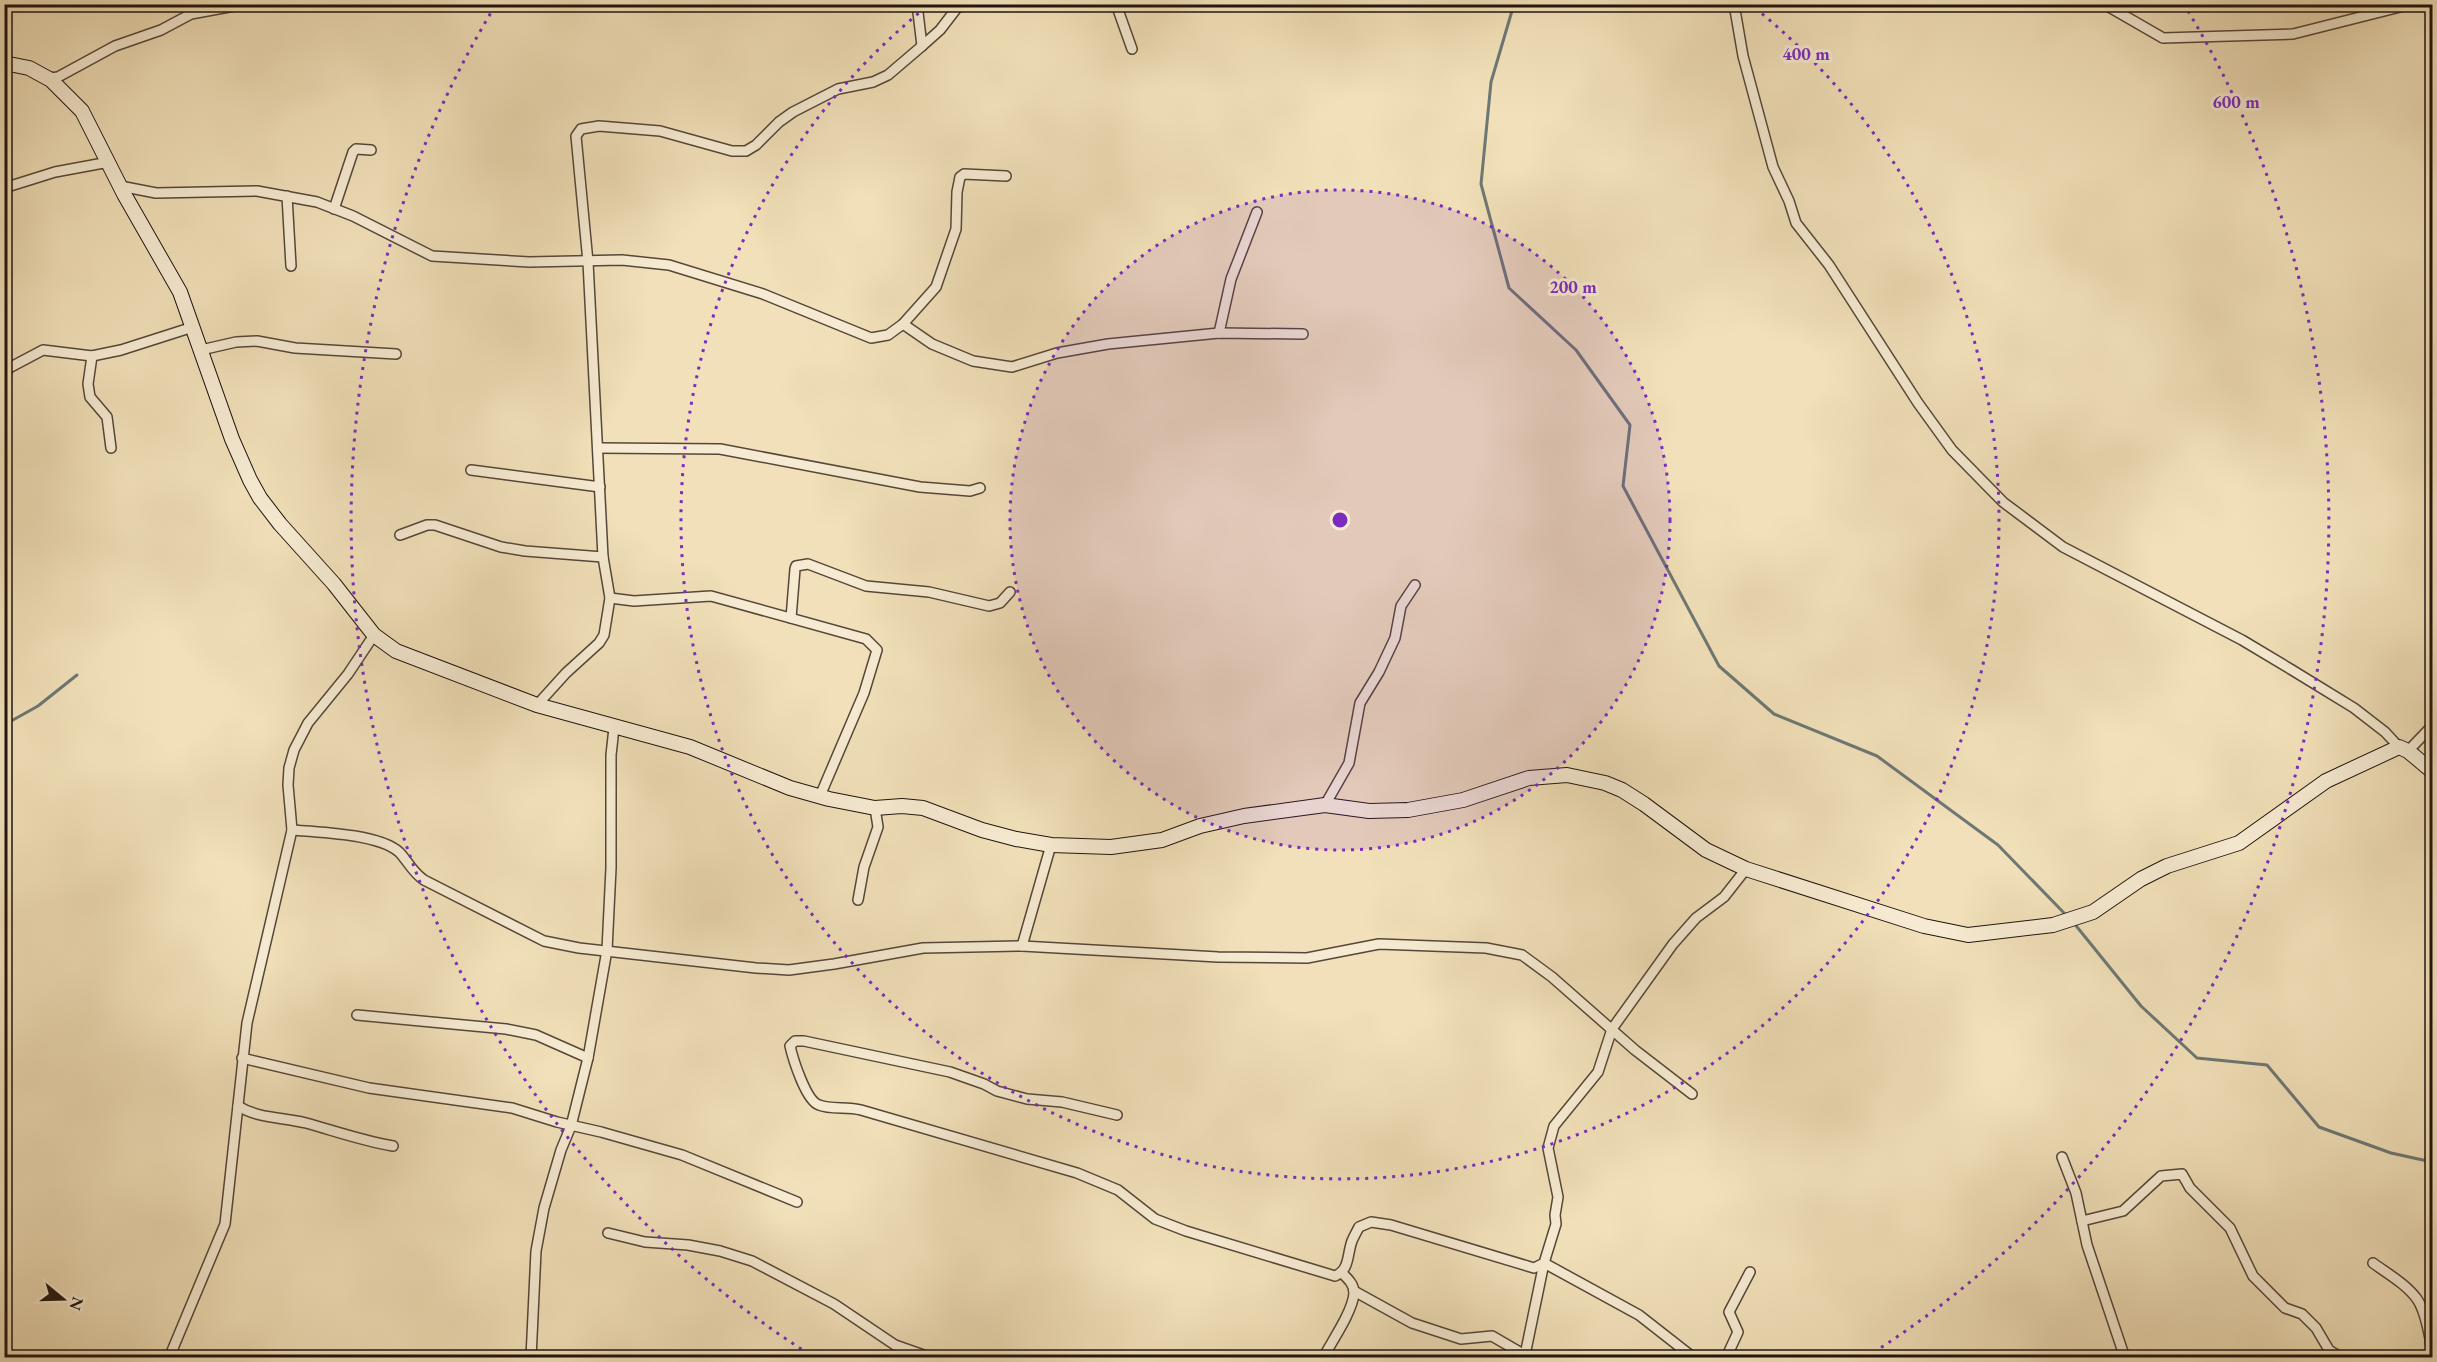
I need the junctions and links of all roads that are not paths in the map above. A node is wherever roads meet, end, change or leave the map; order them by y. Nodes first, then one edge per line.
1 (245, 4) edge
2 (917, 4) edge
3 (960, 4) edge
4 (1116, 4) edge
5 (1734, 4) edge
6 (2104, 4) edge
7 (2412, 4) edge
8 (922, 46) junction
9 (1132, 49) dead end
10 (4, 63) edge
11 (48, 78) junction
12 (371, 150) dead end
13 (109, 162) junction
14 (1006, 176) dead end
15 (120, 186) junction
16 (4, 188) edge
17 (287, 196) junction
18 (334, 208) junction
19 (1257, 212) dead end
20 (588, 262) junction
21 (291, 266) dead end
22 (903, 324) junction
23 (193, 327) junction
24 (1219, 333) junction
25 (1303, 334) dead end
26 (201, 350) junction
27 (396, 354) dead end
28 (92, 356) junction
29 (6, 371) edge
30 (111, 448) dead end
31 (598, 448) junction
32 (471, 470) dead end
33 (600, 487) junction
34 (980, 488) dead end
35 (400, 535) dead end
36 (603, 557) junction
37 (1415, 585) dead end
38 (1010, 592) dead end
39 (610, 597) junction
40 (791, 618) junction
41 (374, 635) junction
42 (537, 705) junction
43 (2433, 726) edge
44 (614, 728) junction
45 (2404, 749) junction
46 (2433, 771) edge
47 (820, 796) junction
48 (1325, 805) junction
49 (875, 808) junction
50 (292, 830) junction
51 (1051, 845) junction
52 (1746, 869) junction
53 (858, 900) dead end
54 (1022, 946) junction
55 (607, 950) junction
56 (357, 1015) dead end
57 (1612, 1029) junction
58 (242, 1058) junction
59 (588, 1058) junction
60 (1692, 1094) dead end
61 (238, 1106) junction
62 (1117, 1115) dead end
63 (571, 1126) junction
64 (393, 1146) dead end
65 (2062, 1157) dead end
66 (797, 1202) dead end
67 (2082, 1221) junction
68 (608, 1233) dead end
69 (1544, 1263) junction
70 (2373, 1263) dead end
71 (1750, 1272) dead end
72 (1342, 1273) junction
73 (1354, 1291) junction
74 (2433, 1354) edge
75 (1526, 1356) edge
76 (170, 1358) edge
77 (531, 1358) edge
78 (932, 1358) edge
79 (1323, 1358) edge
80 (1694, 1358) edge
81 (1726, 1358) edge
82 (2125, 1358) edge
83 (2342, 1358) edge

1 - 11 street
2 - 8 street
3 - 8 street
4 - 9 street
5 - 45 street
6 - 7 street
8 - 20 street
10 - 11 street
11 - 13 street
12 - 18 street
13 - 15 street
13 - 16 street
14 - 22 street
15 - 17 street
15 - 23 street
17 - 18 street
17 - 21 street
18 - 20 street
19 - 24 street
20 - 22 street
20 - 31 street
22 - 24 street
23 - 26 street
23 - 28 street
24 - 25 street
26 - 27 street
26 - 41 street
28 - 29 street
28 - 30 street
31 - 33 street
31 - 34 street
32 - 33 street
33 - 36 street
35 - 36 street
36 - 39 street
37 - 48 street
38 - 40 street
39 - 40 street
39 - 42 street
40 - 47 street
41 - 42 street
41 - 50 street
42 - 44 street
43 - 45 street
44 - 47 street
44 - 55 street
45 - 46 street
45 - 52 street
47 - 49 street
48 - 51 street
48 - 52 street
49 - 51 street
49 - 53 street
50 - 55 street
50 - 58 street
51 - 54 street
52 - 57 street
54 - 55 street
54 - 57 street
55 - 59 street
56 - 59 street
57 - 60 street
57 - 69 street
58 - 61 street
58 - 63 street
59 - 63 street
61 - 64 street
61 - 76 street
62 - 72 street
63 - 66 street
63 - 77 street
65 - 67 street
67 - 82 street
67 - 83 street
68 - 78 street
69 - 72 street
69 - 75 street
69 - 80 street
70 - 74 street
71 - 81 street
72 - 73 street
73 - 75 street
73 - 79 street

